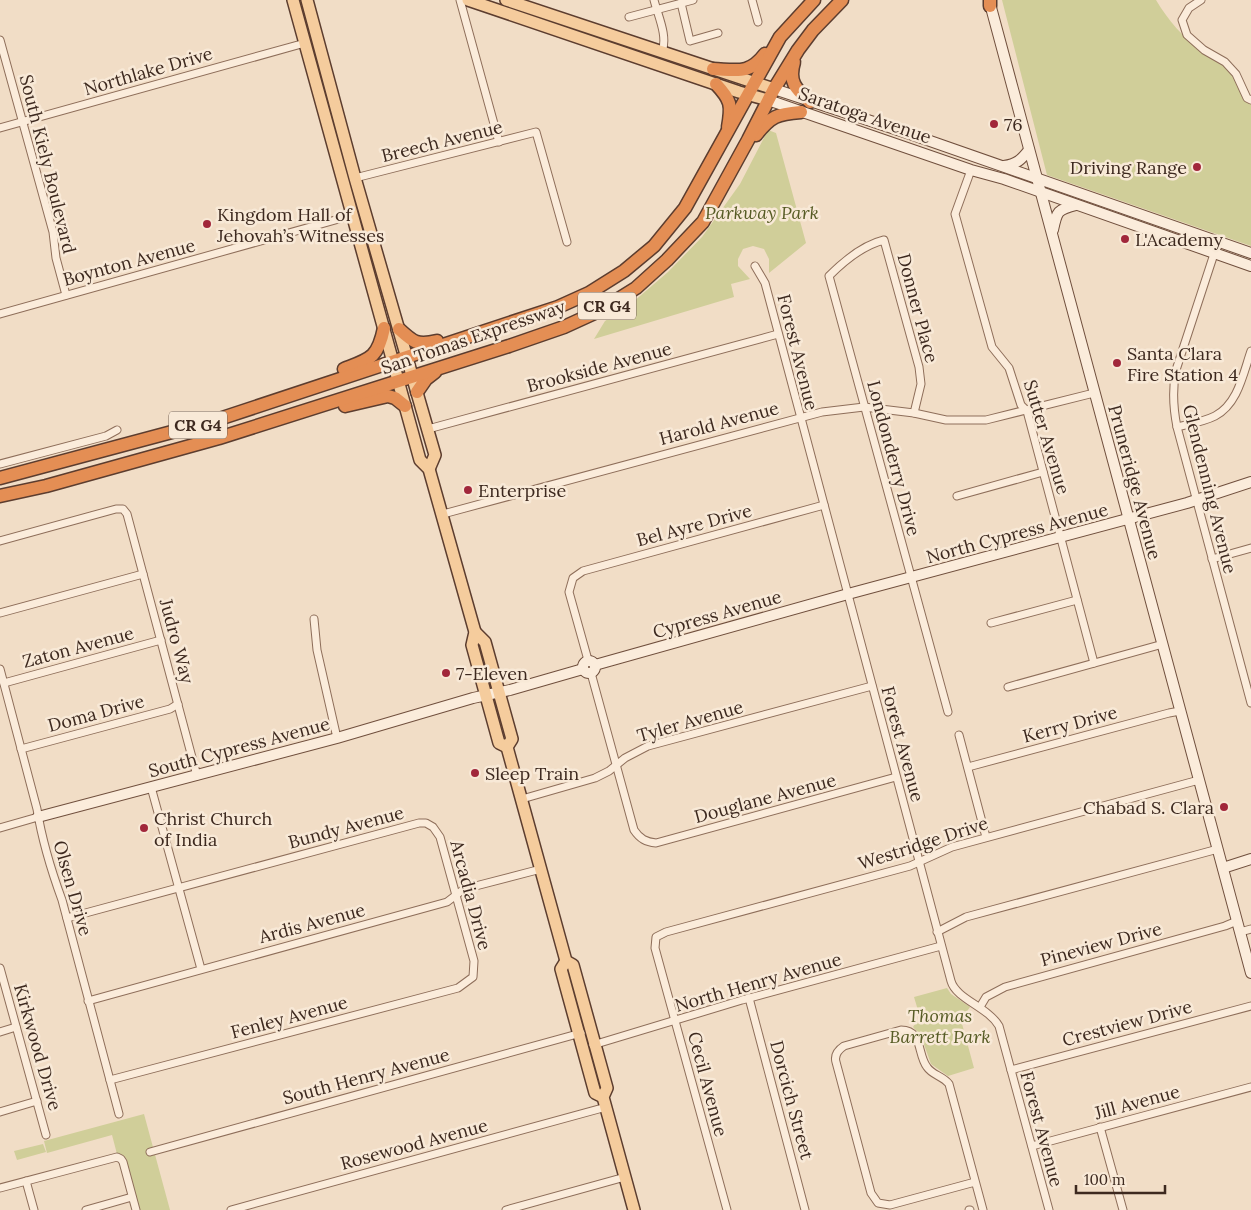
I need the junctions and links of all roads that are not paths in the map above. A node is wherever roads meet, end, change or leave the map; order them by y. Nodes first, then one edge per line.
1 (293, 0) edge
2 (307, 0) edge
3 (460, 0) edge
4 (468, 0) edge
5 (506, 0) edge
6 (654, 0) edge
7 (693, 0) edge
8 (752, 0) edge
9 (814, 0) edge
10 (842, 0) edge
11 (1201, 0) edge
12 (990, 2) edge
13 (681, 4) junction
14 (656, 10) junction
15 (629, 18) dead end
16 (758, 22) dead end
17 (718, 33) dead end
18 (780, 37) junction
19 (0, 40) edge
20 (305, 43) junction
21 (798, 50) junction
22 (662, 52) junction
23 (323, 60) junction
24 (713, 69) junction
25 (755, 82) junction
26 (716, 84) junction
27 (749, 94) junction
28 (771, 95) junction
29 (1251, 100) edge
30 (810, 102) junction
31 (801, 112) junction
32 (23, 122) junction
33 (0, 128) edge
34 (748, 140) junction
35 (499, 142) junction
36 (722, 143) junction
37 (1029, 150) junction
38 (338, 162) junction
39 (1003, 167) junction
40 (971, 170) junction
41 (355, 178) junction
42 (1038, 179) junction
43 (1042, 193) junction
44 (1076, 205) junction
45 (353, 216) junction
46 (369, 228) junction
47 (1052, 233) junction
48 (884, 240) joint
49 (567, 242) dead end
50 (1251, 253) edge
51 (1214, 254) junction
52 (755, 266) dead end
53 (1251, 266) edge
54 (66, 295) junction
55 (0, 314) edge
56 (384, 328) junction
57 (399, 329) junction
58 (486, 332) junction
59 (778, 334) junction
60 (1251, 351) edge
61 (407, 357) junction
62 (393, 361) junction
63 (444, 367) junction
64 (413, 377) junction
65 (398, 381) junction
66 (417, 392) junction
67 (297, 393) junction
68 (1094, 393) junction
69 (405, 406) junction
70 (864, 407) junction
71 (315, 408) junction
72 (1026, 411) junction
73 (914, 413) junction
74 (799, 417) junction
75 (1176, 427) junction
76 (428, 429) junction
77 (117, 430) dead end
78 (0, 464) edge
79 (429, 469) junction
80 (1043, 472) junction
81 (0, 478) edge
82 (1251, 482) edge
83 (0, 496) edge
84 (957, 496) dead end
85 (1197, 500) junction
86 (824, 506) junction
87 (443, 514) junction
88 (1128, 519) junction
89 (1061, 538) junction
90 (0, 541) edge
91 (1251, 548) edge
92 (1212, 559) junction
93 (143, 574) junction
94 (911, 578) junction
95 (848, 594) junction
96 (1078, 600) junction
97 (0, 613) edge
98 (314, 619) dead end
99 (991, 623) dead end
100 (476, 632) junction
101 (161, 640) junction
102 (1163, 644) junction
103 (1094, 663) junction
104 (589, 667) junction
105 (0, 670) edge
106 (4, 683) junction
107 (872, 686) junction
108 (1008, 687) dead end
109 (500, 692) junction
110 (486, 696) junction
111 (1251, 702) edge
112 (178, 704) junction
113 (1180, 711) junction
114 (948, 712) dead end
115 (959, 735) dead end
116 (337, 738) junction
117 (507, 747) junction
118 (21, 749) junction
119 (616, 764) junction
120 (968, 768) junction
121 (197, 776) junction
122 (896, 777) junction
123 (1199, 780) junction
124 (151, 787) junction
125 (522, 799) junction
126 (38, 817) junction
127 (430, 825) joint
128 (0, 828) edge
129 (986, 837) junction
130 (1218, 849) junction
131 (1251, 859) edge
132 (919, 862) junction
133 (1223, 868) junction
134 (541, 869) junction
135 (178, 887) junction
136 (456, 894) junction
137 (66, 918) junction
138 (1237, 921) junction
139 (1251, 929) edge
140 (937, 932) junction
141 (1240, 932) junction
142 (656, 937) joint
143 (941, 946) junction
144 (566, 961) junction
145 (0, 968) edge
146 (201, 969) junction
147 (1251, 973) edge
148 (473, 977) joint
149 (749, 998) junction
150 (88, 1001) junction
151 (1251, 1006) edge
152 (980, 1007) junction
153 (676, 1021) junction
154 (16, 1027) junction
155 (591, 1030) junction
156 (0, 1032) edge
157 (579, 1033) junction
158 (595, 1045) junction
159 (583, 1048) junction
160 (1010, 1070) junction
161 (110, 1080) junction
162 (1251, 1088) edge
163 (37, 1101) junction
164 (605, 1102) junction
165 (0, 1112) edge
166 (119, 1114) dead end
167 (1100, 1127) junction
168 (46, 1135) dead end
169 (1032, 1146) junction
170 (150, 1152) dead end
171 (625, 1177) junction
172 (26, 1181) junction
173 (975, 1182) junction
174 (0, 1188) edge
175 (132, 1197) junction
176 (34, 1210) edge
177 (86, 1210) edge
178 (136, 1210) edge
179 (231, 1210) edge
180 (506, 1210) edge
181 (634, 1210) edge
182 (727, 1210) edge
183 (806, 1210) edge
184 (983, 1210) edge
185 (1049, 1210) edge
186 (1123, 1210) edge

1 - 20 main road
2 - 23 main road
3 - 35 street
4 - 26 main road, Saratoga Avenue
5 - 22 main road, Saratoga Avenue
6 - 14 street
7 - 13 street
8 - 16 street
9 - 18 highway, San Tomas Expressway / CR G4
10 - 21 highway, San Tomas Expressway / CR G4
11 - 29 street
12 - 37 main road, Pruneridge Avenue
13 - 14 street
13 - 17 street
14 - 15 street
14 - 22 street
18 - 24 highway
18 - 25 highway, San Tomas Expressway / CR G4
19 - 32 street, South Kiely Boulevard
20 - 23 main road
20 - 32 street, Northlake Drive
20 - 38 main road
21 - 28 highway, San Tomas Expressway / CR G4
21 - 30 highway
22 - 24 main road, Saratoga Avenue
23 - 41 main road
24 - 25 main road, Saratoga Avenue
25 - 27 highway, San Tomas Expressway / CR G4
25 - 28 main road, Saratoga Avenue
26 - 27 main road, Saratoga Avenue
26 - 36 highway
27 - 28 main road, Saratoga Avenue
27 - 36 highway, San Tomas Expressway / CR G4
28 - 30 main road, Saratoga Avenue
28 - 31 main road, Saratoga Avenue
28 - 34 highway, San Tomas Expressway / CR G4
30 - 39 main road, Saratoga Avenue
31 - 34 highway
31 - 40 main road, Saratoga Avenue
32 - 33 street, Northlake Drive
32 - 54 street, South Kiely Boulevard
34 - 63 highway, San Tomas Expressway / CR G4
35 - 41 street, Breech Avenue
35 - 49 street, Breech Avenue
36 - 58 highway, San Tomas Expressway / CR G4
37 - 39 main road
37 - 42 main road, Pruneridge Avenue
38 - 41 main road
38 - 45 main road
39 - 42 main road, Saratoga Avenue
40 - 43 main road, Saratoga Avenue
40 - 72 street, Sutter Avenue
41 - 46 main road
42 - 43 main road, Pruneridge Avenue
42 - 50 main road, Saratoga Avenue
43 - 44 main road, Saratoga Avenue
43 - 47 main road, Pruneridge Avenue
44 - 47 main road
44 - 51 main road, Saratoga Avenue
45 - 46 main road
45 - 54 street, Boynton Avenue
45 - 56 main road
46 - 57 main road
47 - 68 main road, Pruneridge Avenue
48 - 70 street, Londonderry Drive
48 - 73 street, Donner Place
51 - 53 main road, Saratoga Avenue
51 - 75 street, Glendenning Avenue
52 - 59 street, Forest Avenue
54 - 55 street, Boynton Avenue
56 - 62 main road
56 - 67 highway
57 - 58 highway
57 - 61 main road
58 - 61 highway, San Tomas Expressway / CR G4
59 - 74 street, Forest Avenue
59 - 76 street, Brookside Avenue
60 - 75 street
61 - 62 highway, San Tomas Expressway / CR G4
61 - 64 main road
62 - 65 main road
62 - 67 highway, San Tomas Expressway / CR G4
63 - 64 highway, San Tomas Expressway / CR G4
63 - 66 highway
64 - 65 highway, San Tomas Expressway / CR G4
64 - 66 main road
65 - 69 main road
65 - 71 highway, San Tomas Expressway / CR G4
66 - 76 main road
67 - 81 highway, San Tomas Expressway / CR G4
68 - 72 street, Harold Avenue
68 - 88 main road, Pruneridge Avenue
69 - 71 highway
69 - 79 main road
70 - 73 street, Harold Avenue
70 - 74 street, Harold Avenue
70 - 94 street, Londonderry Drive
71 - 83 highway, San Tomas Expressway / CR G4
72 - 73 street, Harold Avenue
72 - 80 street, Sutter Avenue
74 - 86 street, Forest Avenue
74 - 87 street, Harold Avenue
75 - 85 street, Glendenning Avenue
76 - 79 main road
77 - 78 street
79 - 87 main road
80 - 84 street
80 - 89 street, Sutter Avenue
82 - 85 main road, North Cypress Avenue
85 - 88 main road, North Cypress Avenue
85 - 92 street, Glendenning Avenue
86 - 95 street, Forest Avenue
86 - 104 street, Bel Ayre Drive
87 - 100 main road
88 - 89 main road, North Cypress Avenue
88 - 102 main road, Pruneridge Avenue
89 - 94 main road, North Cypress Avenue
89 - 96 street, Sutter Avenue
90 - 93 street, Judro Way
91 - 92 street
92 - 111 street, Glendenning Avenue
93 - 97 street
93 - 101 street, Judro Way
94 - 95 main road, North Cypress Avenue
94 - 114 street, Londonderry Drive
95 - 104 main road, Cypress Avenue
95 - 107 street, Forest Avenue
96 - 99 street
96 - 103 street, Sutter Avenue
98 - 116 street
100 - 109 main road
100 - 110 main road
101 - 106 street, Zaton Avenue
101 - 112 street, Judro Way
102 - 103 street
102 - 113 main road, Pruneridge Avenue
103 - 108 street
104 - 109 main road
104 - 119 street
105 - 106 street, Olsen Drive
106 - 118 street, Olsen Drive
107 - 119 street, Tyler Avenue
107 - 122 street, Forest Avenue
109 - 110 main road
109 - 117 main road
110 - 116 main road, South Cypress Avenue
110 - 117 main road
112 - 118 street, Doma Drive
112 - 121 street, Judro Way
113 - 120 street, Kerry Drive
113 - 123 main road, Pruneridge Avenue
115 - 120 street
116 - 121 main road, South Cypress Avenue
117 - 125 main road
118 - 126 street, Olsen Drive
119 - 122 street, Douglane Avenue
119 - 125 street, Tyler Avenue
120 - 129 street
121 - 124 main road, South Cypress Avenue
122 - 132 street, Forest Avenue
123 - 129 street, Westridge Drive
123 - 130 main road, Pruneridge Avenue
124 - 126 main road, South Cypress Avenue
124 - 135 street
125 - 134 main road
126 - 128 street, South Cypress Avenue
126 - 137 street, Olsen Drive
127 - 135 street, Bundy Avenue
127 - 136 street, Arcadia Drive
129 - 132 street, Westridge Drive
130 - 133 main road, Pruneridge Avenue
130 - 140 street
131 - 133 main road
132 - 140 street, Forest Avenue
132 - 142 street, Westridge Drive
133 - 138 main road, Pruneridge Avenue
134 - 136 street, Ardis Avenue
134 - 144 main road
135 - 137 street, Bundy Avenue
135 - 146 street
136 - 146 street, Ardis Avenue
136 - 148 street, Arcadia Drive
137 - 150 street, Olsen Drive
138 - 141 main road, Pruneridge Avenue
138 - 152 street, Pineview Drive
139 - 141 street
140 - 143 street, Forest Avenue
141 - 147 main road, Pruneridge Avenue
142 - 153 street, Cecil Avenue
143 - 149 street, North Henry Avenue
143 - 152 street, Forest Avenue
144 - 155 main road
144 - 157 main road
145 - 154 street, Kirkwood Drive
146 - 150 street, Ardis Avenue
148 - 161 street, Fenley Avenue
149 - 153 street, North Henry Avenue
149 - 183 street, Dorcich Street
150 - 161 street, Olsen Drive
151 - 160 street, Crestview Drive
152 - 160 street, Forest Avenue
153 - 158 street, North Henry Avenue
153 - 182 street, Cecil Avenue
154 - 156 street
154 - 163 street, Kirkwood Drive
155 - 157 street, South Henry Avenue
155 - 158 main road
157 - 159 main road
157 - 170 street, South Henry Avenue
158 - 159 street, North Henry Avenue
158 - 164 main road
159 - 164 main road
160 - 169 street, Forest Avenue
161 - 166 street, Olsen Drive
162 - 167 street, Jill Avenue
163 - 165 street
163 - 168 street, Kirkwood Drive
164 - 171 main road
164 - 179 street, Rosewood Avenue
167 - 169 street, Jill Avenue
167 - 186 street
169 - 185 street, Forest Avenue
171 - 180 street
171 - 181 main road
172 - 174 street
172 - 175 street
172 - 176 street
173 - 173 street
173 - 184 street
175 - 177 street
175 - 178 street

